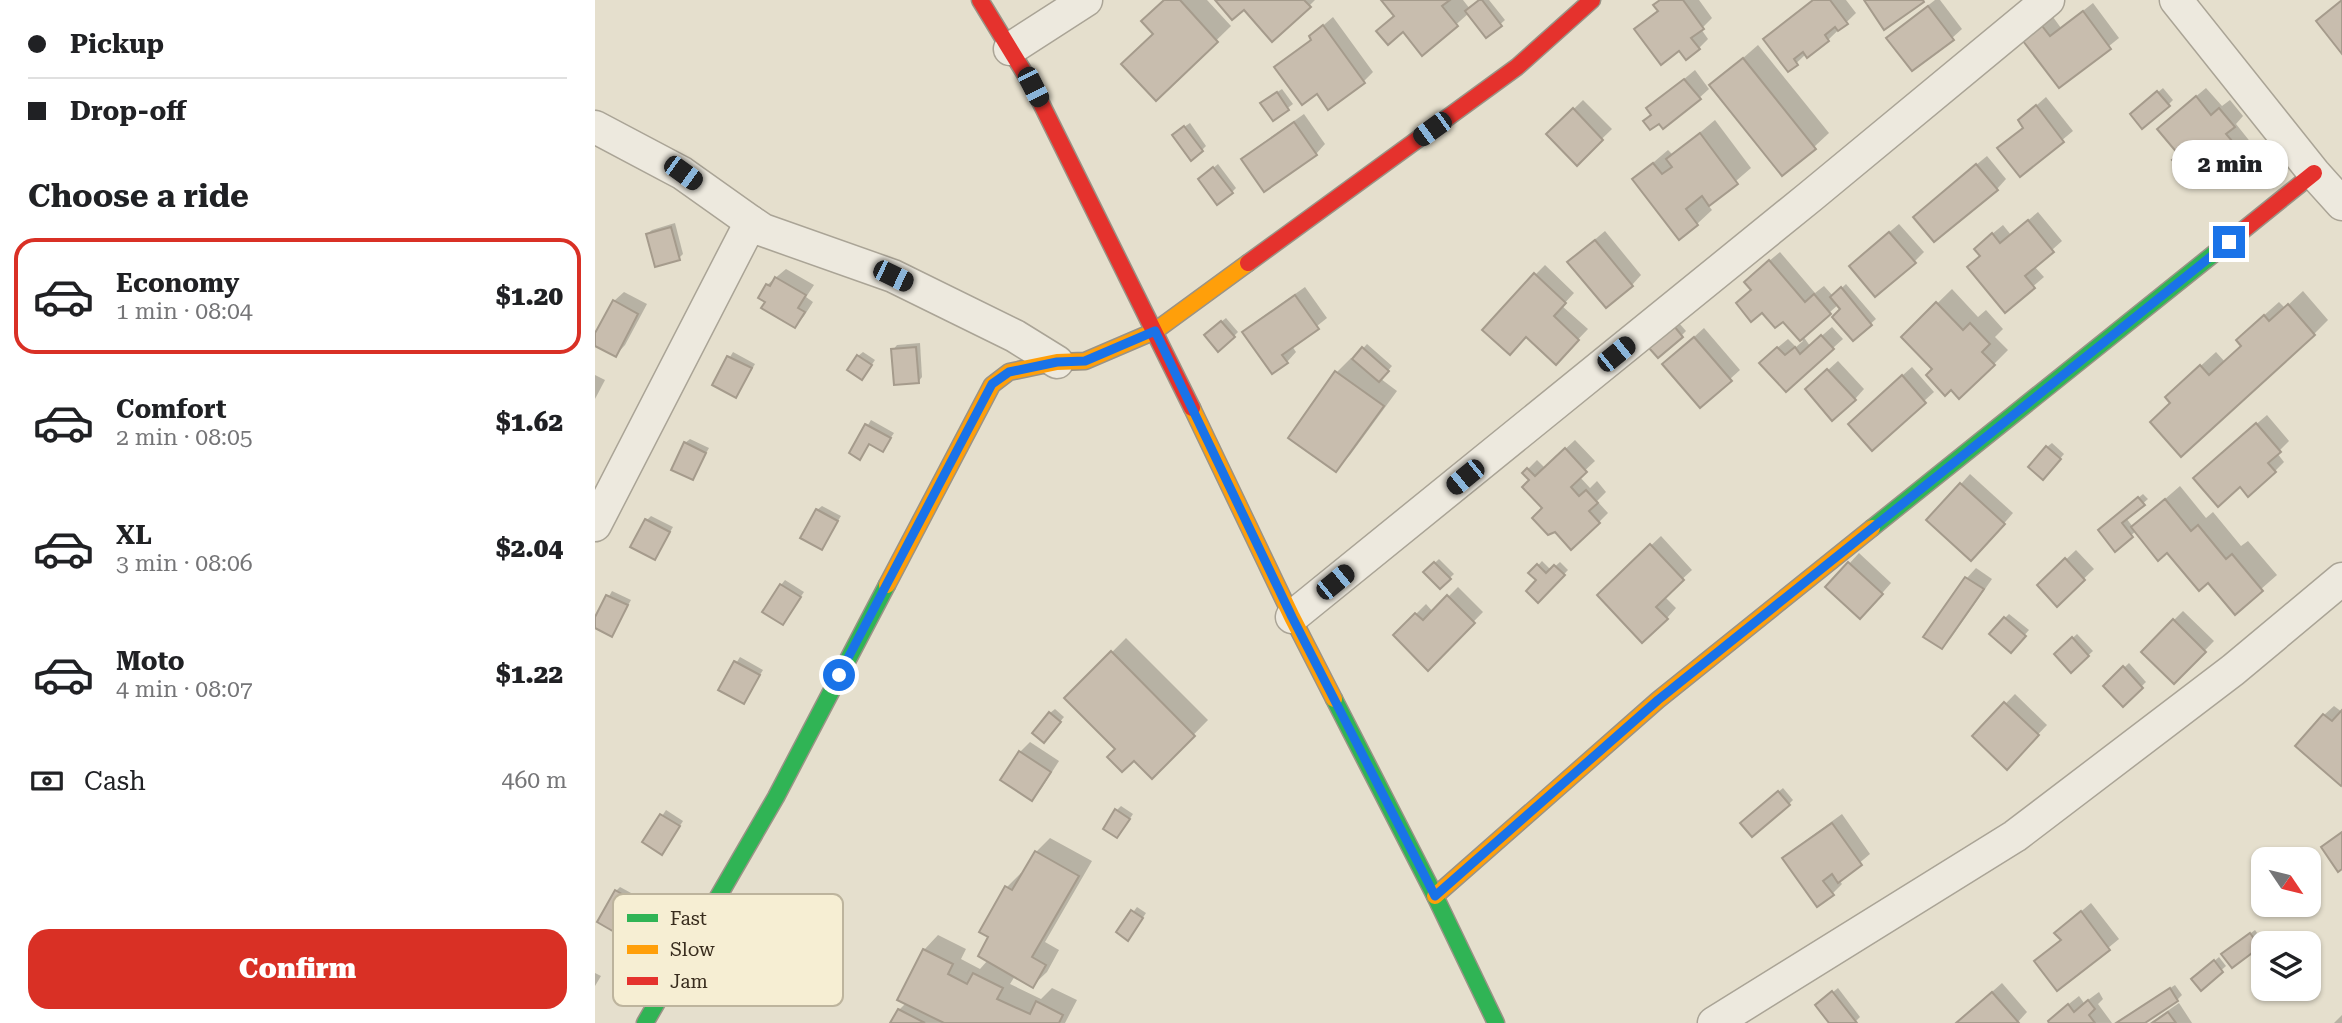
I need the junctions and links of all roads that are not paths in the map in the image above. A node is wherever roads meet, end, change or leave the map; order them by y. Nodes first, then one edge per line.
1 (981, 0) edge
2 (1086, 0) edge
3 (1592, 0) edge
4 (2048, 0) edge
5 (2176, 0) edge
6 (1010, 49) junction
7 (595, 127) edge
8 (2314, 173) junction
9 (2342, 204) edge
10 (751, 222) junction
11 (1155, 331) junction
12 (1057, 362) junction
13 (595, 525) edge
14 (2342, 579) edge
15 (1292, 617) junction
16 (720, 894) edge
17 (1435, 896) junction
18 (655, 1006) edge
19 (645, 1023) edge
20 (1496, 1023) edge
21 (1714, 1023) edge

1 - 6 street
2 - 6 street
3 - 11 street
4 - 15 street
5 - 8 street
6 - 11 street
7 - 10 street
8 - 9 street
8 - 17 street
10 - 12 street
10 - 13 street
11 - 12 street
11 - 15 street
12 - 16 street
14 - 21 street
15 - 17 street
17 - 20 street
18 - 19 street

